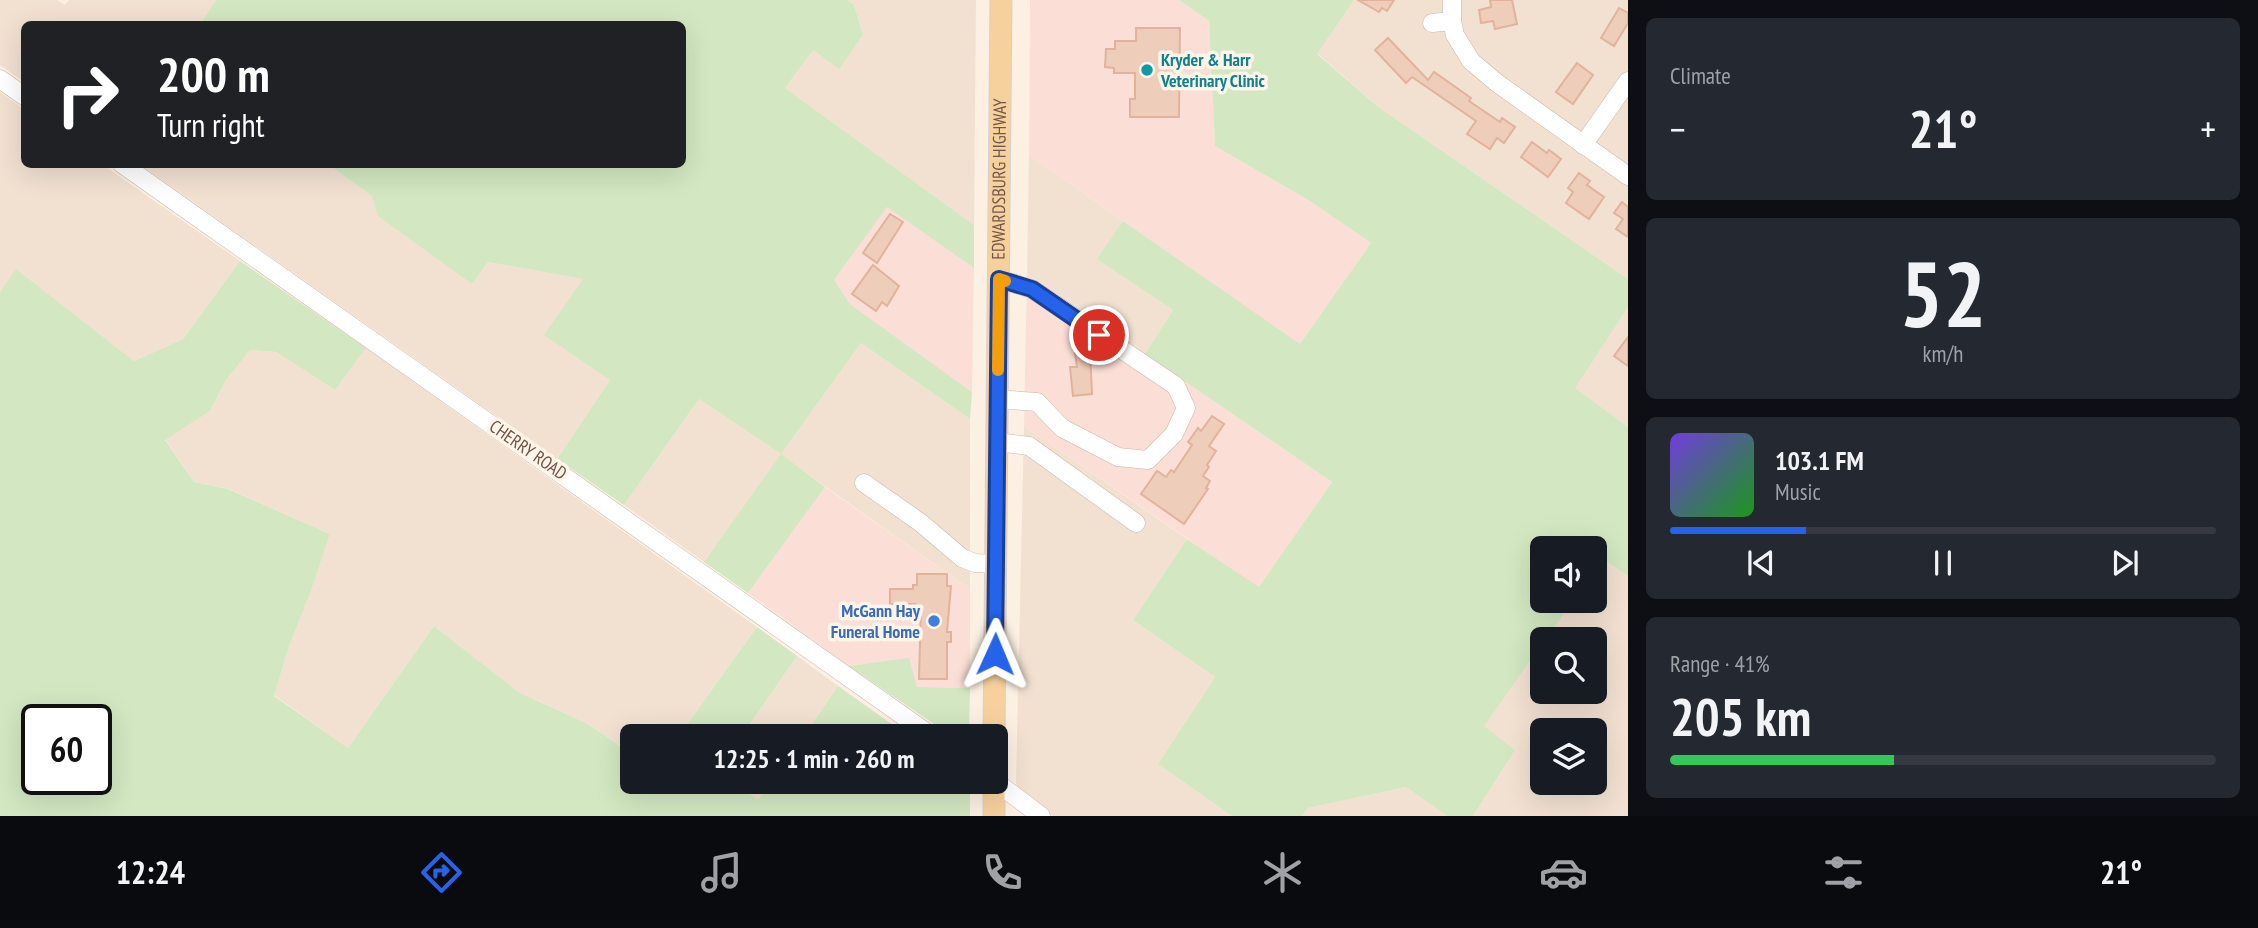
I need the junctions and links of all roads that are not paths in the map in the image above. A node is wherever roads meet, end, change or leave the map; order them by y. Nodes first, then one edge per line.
1 (1001, 0) edge
2 (1452, 0) edge
3 (1452, 21) junction
4 (1432, 23) dead end
5 (0, 79) edge
6 (1628, 81) edge
7 (21, 94) edge
8 (1583, 145) junction
9 (128, 168) edge
10 (1628, 176) edge
11 (999, 279) junction
12 (997, 399) junction
13 (997, 442) junction
14 (864, 483) dead end
15 (1136, 523) dead end
16 (996, 564) junction
17 (915, 724) edge
18 (994, 724) edge
19 (1008, 792) edge
20 (995, 794) edge
21 (994, 816) edge
22 (1041, 816) edge

1 - 11 main road, EDWARDSBURG HIGHWAY
2 - 3 street
3 - 4 street
3 - 8 street
5 - 7 street
6 - 8 street
8 - 10 street
9 - 17 street, CHERRY ROAD
11 - 12 main road, EDWARDSBURG HIGHWAY
11 - 12 street
12 - 13 main road, EDWARDSBURG HIGHWAY
13 - 15 street
13 - 16 main road, EDWARDSBURG HIGHWAY
14 - 16 street
16 - 18 main road, EDWARDSBURG HIGHWAY
19 - 22 street
20 - 21 main road

